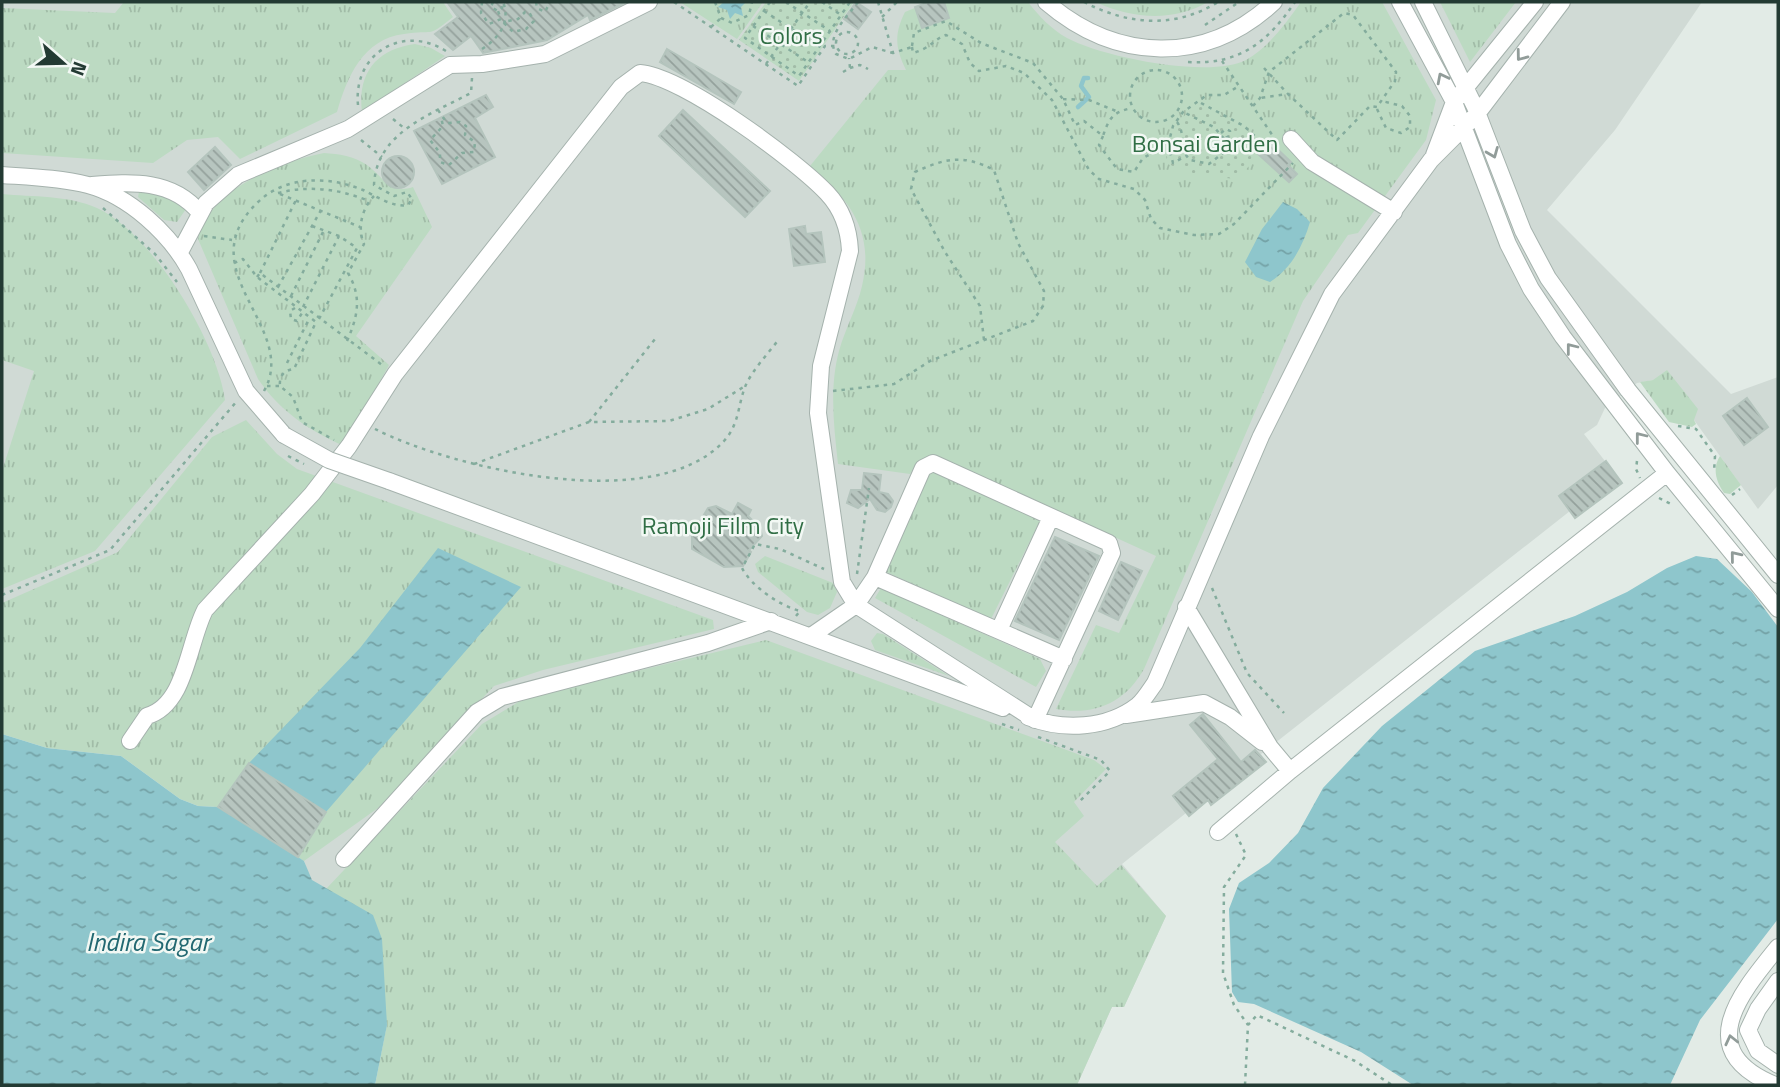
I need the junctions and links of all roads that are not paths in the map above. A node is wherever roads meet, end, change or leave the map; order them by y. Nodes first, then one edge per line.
1 (649, 2) edge
2 (1046, 2) edge
3 (1274, 2) edge
4 (1400, 2) edge
5 (1423, 2) edge
6 (1535, 2) edge
7 (1562, 2) edge
8 (1466, 88) junction
9 (1454, 102) junction
10 (1477, 114) junction
11 (1465, 128) junction
12 (1291, 139) dead end
13 (1431, 160) junction
14 (2, 175) edge
15 (90, 185) junction
16 (1394, 212) junction
17 (200, 213) junction
18 (180, 252) junction
19 (1667, 473) junction
20 (1728, 513) junction
21 (1051, 517) junction
22 (1712, 527) junction
23 (1778, 575) edge
24 (875, 577) junction
25 (860, 598) junction
26 (1186, 607) junction
27 (1778, 609) edge
28 (771, 621) junction
29 (999, 630) junction
30 (811, 636) junction
31 (1064, 659) junction
32 (1116, 716) junction
33 (1032, 730) junction
34 (130, 741) dead end
35 (1270, 747) junction
36 (1290, 771) junction
37 (1224, 827) road end
38 (344, 859) dead end
39 (1778, 947) edge
40 (1778, 981) edge
41 (1778, 1065) edge
42 (1776, 1085) edge

1 - 17 street
2 - 3 street
9 -> 4 street
5 - 8 street
6 - 8 street
7 -> 10 street
8 - 9 street
8 - 10 street
9 - 11 street
9 - 13 street
10 - 11 street
10 -> 20 street
11 - 13 street
19 -> 11 street
12 - 16 street
13 - 16 street
14 - 15 street
15 - 17 street
15 - 18 street
16 - 26 street
17 - 18 street
18 - 28 street, bridge
19 - 22 street
19 - 36 street
20 - 22 street
20 - 23 street
21 - 24 street
21 - 29 street
21 - 31 street
27 -> 22 street
24 - 25 street
24 - 29 street
25 - 30 street
25 - 33 street
25 - 34 street
26 - 32 street
26 - 35 street
28 - 30 street
28 - 38 street
29 - 31 street
30 - 33 street
31 - 33 street
32 - 33 street
32 - 35 street
35 - 36 street
36 - 37 street
42 -> 39 street
40 - 41 street

